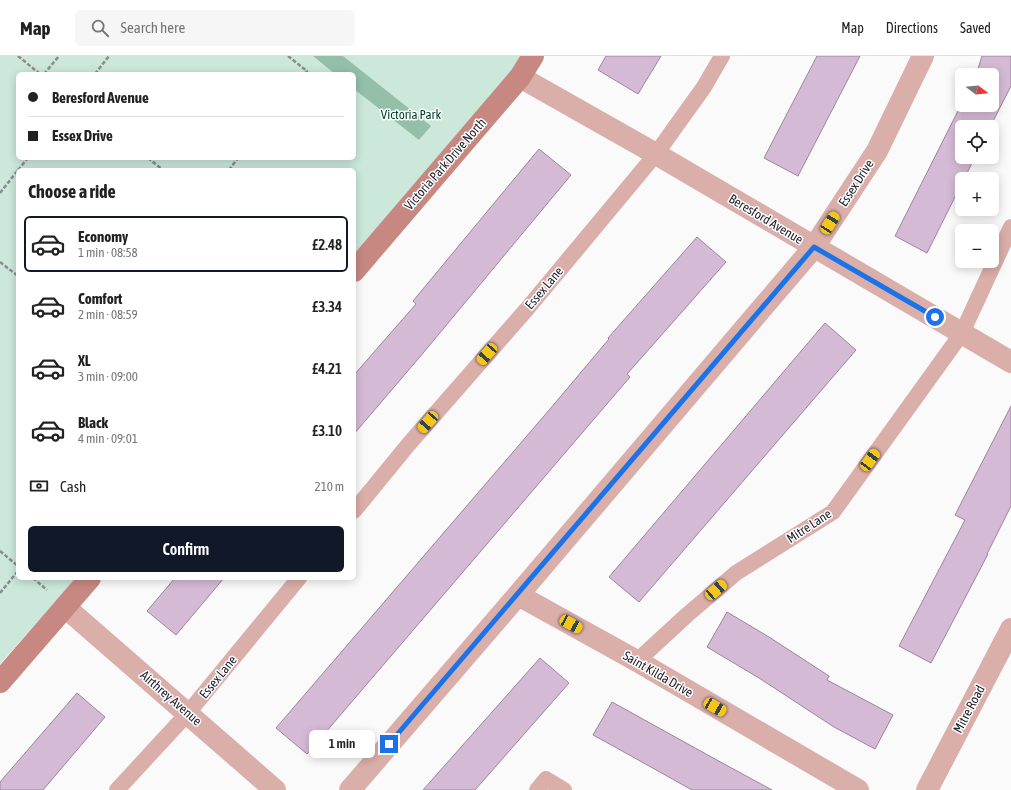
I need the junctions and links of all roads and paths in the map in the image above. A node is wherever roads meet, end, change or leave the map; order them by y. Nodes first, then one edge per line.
1 (18, 56) edge
2 (59, 56) edge
3 (109, 56) edge
4 (288, 56) edge
5 (533, 56) edge
6 (722, 56) edge
7 (923, 56) edge
8 (38, 72) edge
9 (46, 72) edge
10 (97, 72) edge
11 (306, 72) edge
12 (520, 77) junction
13 (656, 154) junction
14 (26, 160) edge
15 (150, 160) edge
16 (20, 168) edge
17 (160, 168) edge
18 (16, 173) edge
19 (0, 193) edge
20 (1011, 227) edge
21 (814, 247) junction
22 (0, 262) edge
23 (356, 268) edge
24 (16, 274) edge
25 (962, 333) junction
26 (1011, 362) edge
27 (356, 509) edge
28 (0, 551) edge
29 (16, 564) edge
30 (16, 573) edge
31 (88, 580) edge
32 (297, 580) edge
33 (0, 593) edge
34 (518, 595) junction
35 (65, 607) junction
36 (1011, 629) edge
37 (637, 661) junction
38 (0, 682) edge
39 (188, 713) junction
40 (117, 790) edge
41 (275, 790) edge
42 (350, 790) edge
43 (537, 790) edge
44 (564, 790) edge
45 (858, 790) edge
46 (927, 790) edge

1 - 8 path
2 - 9 path
3 - 10 path
4 - 11 path
5 - 12 street, Victoria Park Drive North
6 - 13 lane, Essex Lane
7 - 21 street, Essex Drive
12 - 13 street, Beresford Avenue
12 - 23 street, Victoria Park Drive North
13 - 21 street, Beresford Avenue
13 - 27 lane, Essex Lane
14 - 16 path
15 - 17 path
18 - 19 path
20 - 25 lane, Mitre Lane
21 - 25 street, Beresford Avenue
21 - 34 street, Essex Drive
22 - 24 path
25 - 26 street, Beresford Avenue
25 - 37 lane, Mitre Lane
28 - 29 path
30 - 33 path
31 - 35 street
32 - 39 lane, Essex Lane
34 - 37 street, Saint Kilda Drive
34 - 42 street, Essex Drive
35 - 38 street
35 - 39 street, Airthrey Avenue
36 - 46 street, Mitre Road
37 - 45 street, Saint Kilda Drive
39 - 40 lane, Essex Lane
39 - 41 street, Airthrey Avenue
43 - 44 lane

